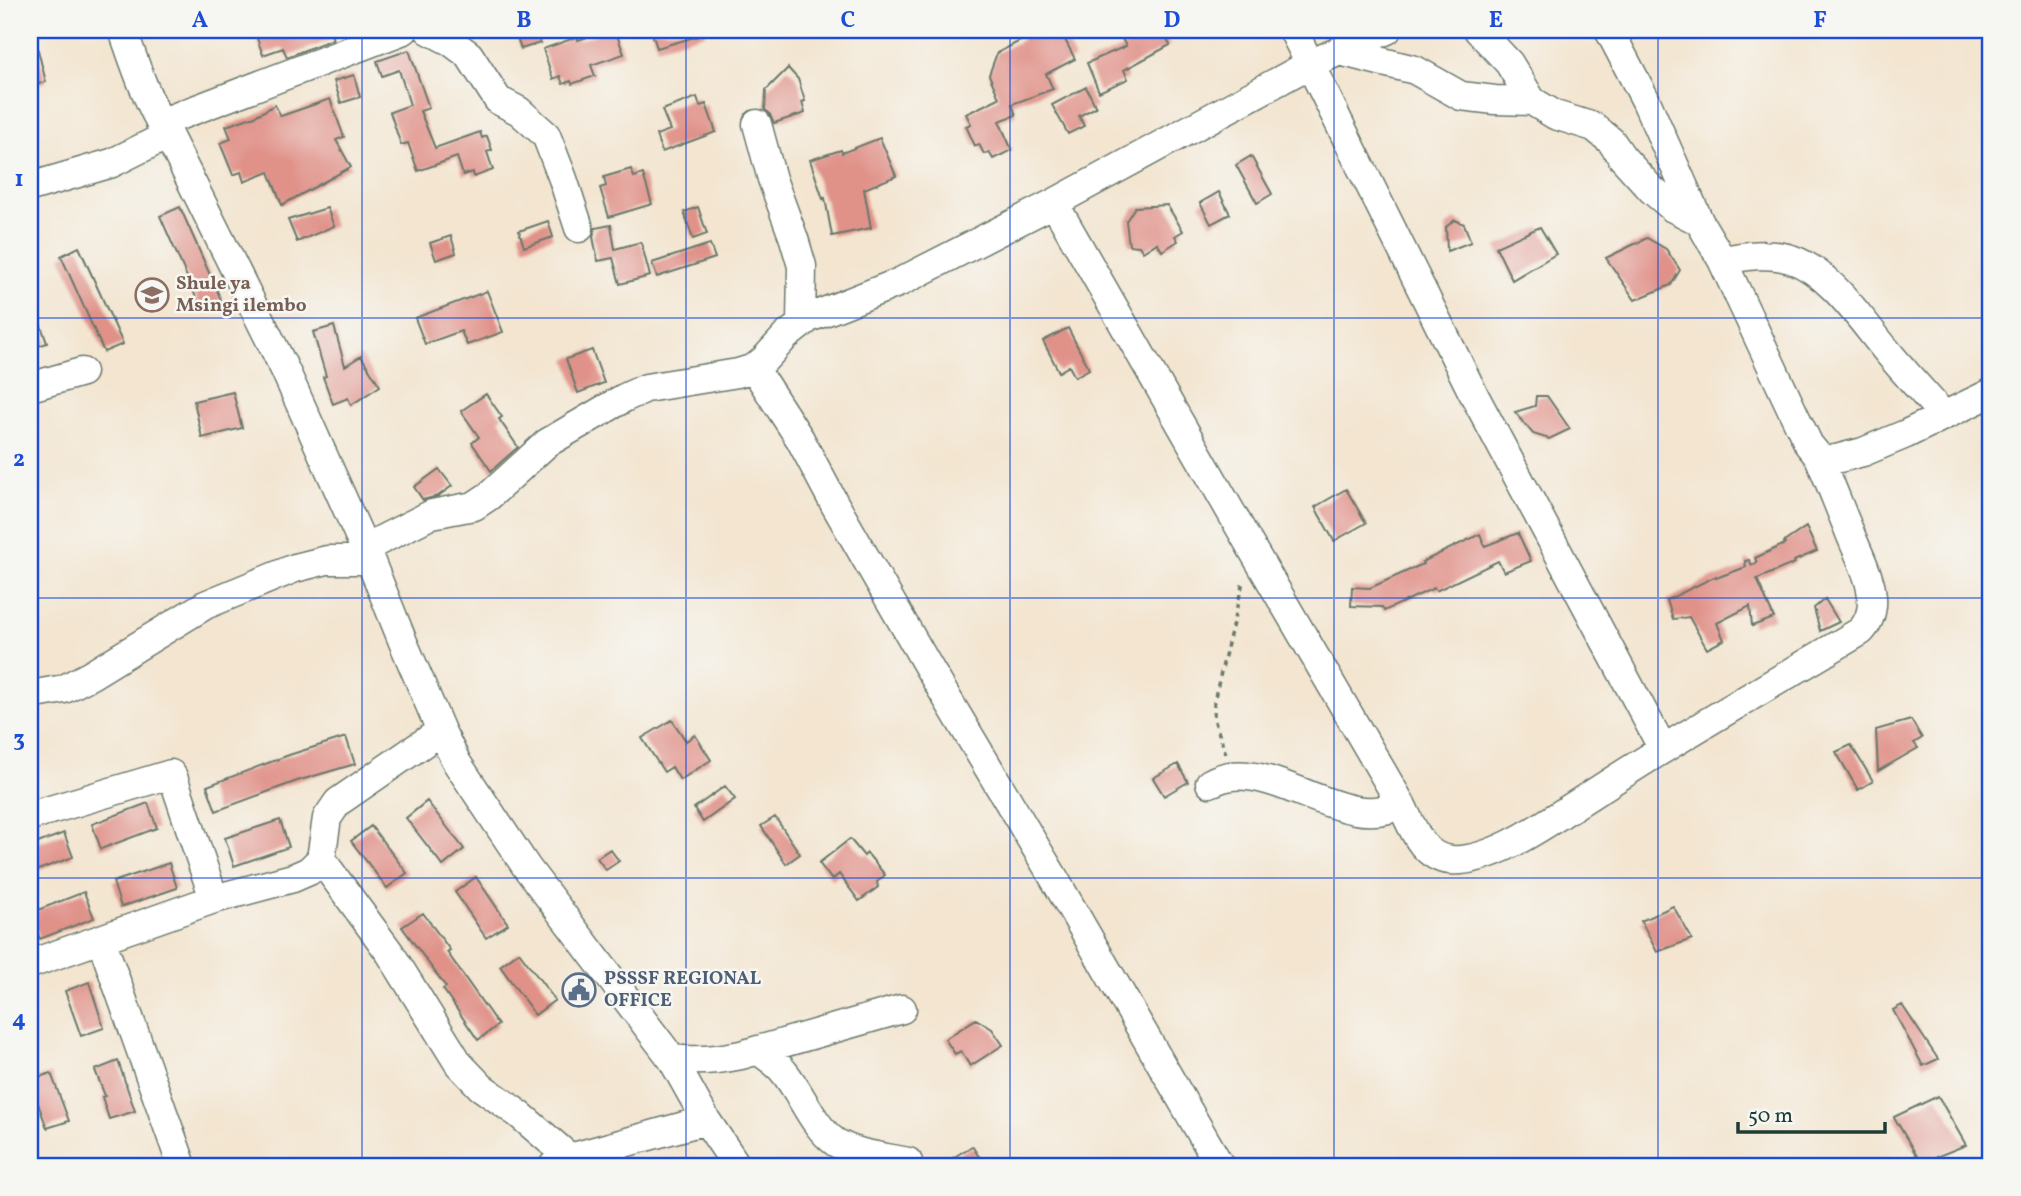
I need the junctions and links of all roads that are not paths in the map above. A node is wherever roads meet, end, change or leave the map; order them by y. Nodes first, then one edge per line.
1 (123, 30) edge
2 (404, 30) edge
3 (429, 30) edge
4 (1293, 30) edge
5 (1387, 30) edge
6 (1478, 30) edge
7 (1609, 30) edge
8 (1339, 51) junction
9 (1310, 64) junction
10 (1532, 100) junction
11 (757, 124) dead end
12 (164, 129) junction
13 (30, 187) edge
14 (1054, 203) junction
15 (1699, 221) junction
16 (579, 228) dead end
17 (1722, 260) junction
18 (801, 324) junction
19 (754, 368) junction
20 (82, 372) dead end
21 (30, 387) edge
22 (1991, 393) edge
23 (1943, 415) junction
24 (1819, 457) junction
25 (367, 554) junction
26 (30, 695) edge
27 (441, 731) junction
28 (1663, 749) junction
29 (1221, 780) road end
30 (1401, 804) junction
31 (30, 816) edge
32 (321, 859) junction
33 (214, 899) junction
34 (101, 939) junction
35 (31, 959) edge
36 (902, 1009) dead end
37 (759, 1051) junction
38 (672, 1059) junction
39 (706, 1120) junction
40 (560, 1162) edge
41 (908, 1162) dead end
42 (182, 1166) edge
43 (737, 1166) edge
44 (1220, 1166) edge

1 - 12 street
2 - 12 street
3 - 16 street
4 - 9 street
5 - 8 street
6 - 10 street
7 - 15 street
8 - 9 street
8 - 10 street
9 - 14 street
9 - 28 street
10 - 15 street
11 - 18 street
12 - 13 street
12 - 25 street
14 - 18 street
14 - 30 street
15 - 17 street
17 - 23 street
17 - 24 street
18 - 19 street
19 - 25 street
19 - 44 street
20 - 21 street
22 - 23 street
23 - 24 street
24 - 28 street
25 - 26 street
25 - 27 street
27 - 32 street
27 - 38 street
28 - 30 street
29 - 30 street
31 - 33 street
32 - 33 street
32 - 40 street
33 - 34 street
34 - 35 street
34 - 42 street
36 - 37 street
37 - 38 street
37 - 41 street
38 - 39 street
39 - 40 street
39 - 43 street

